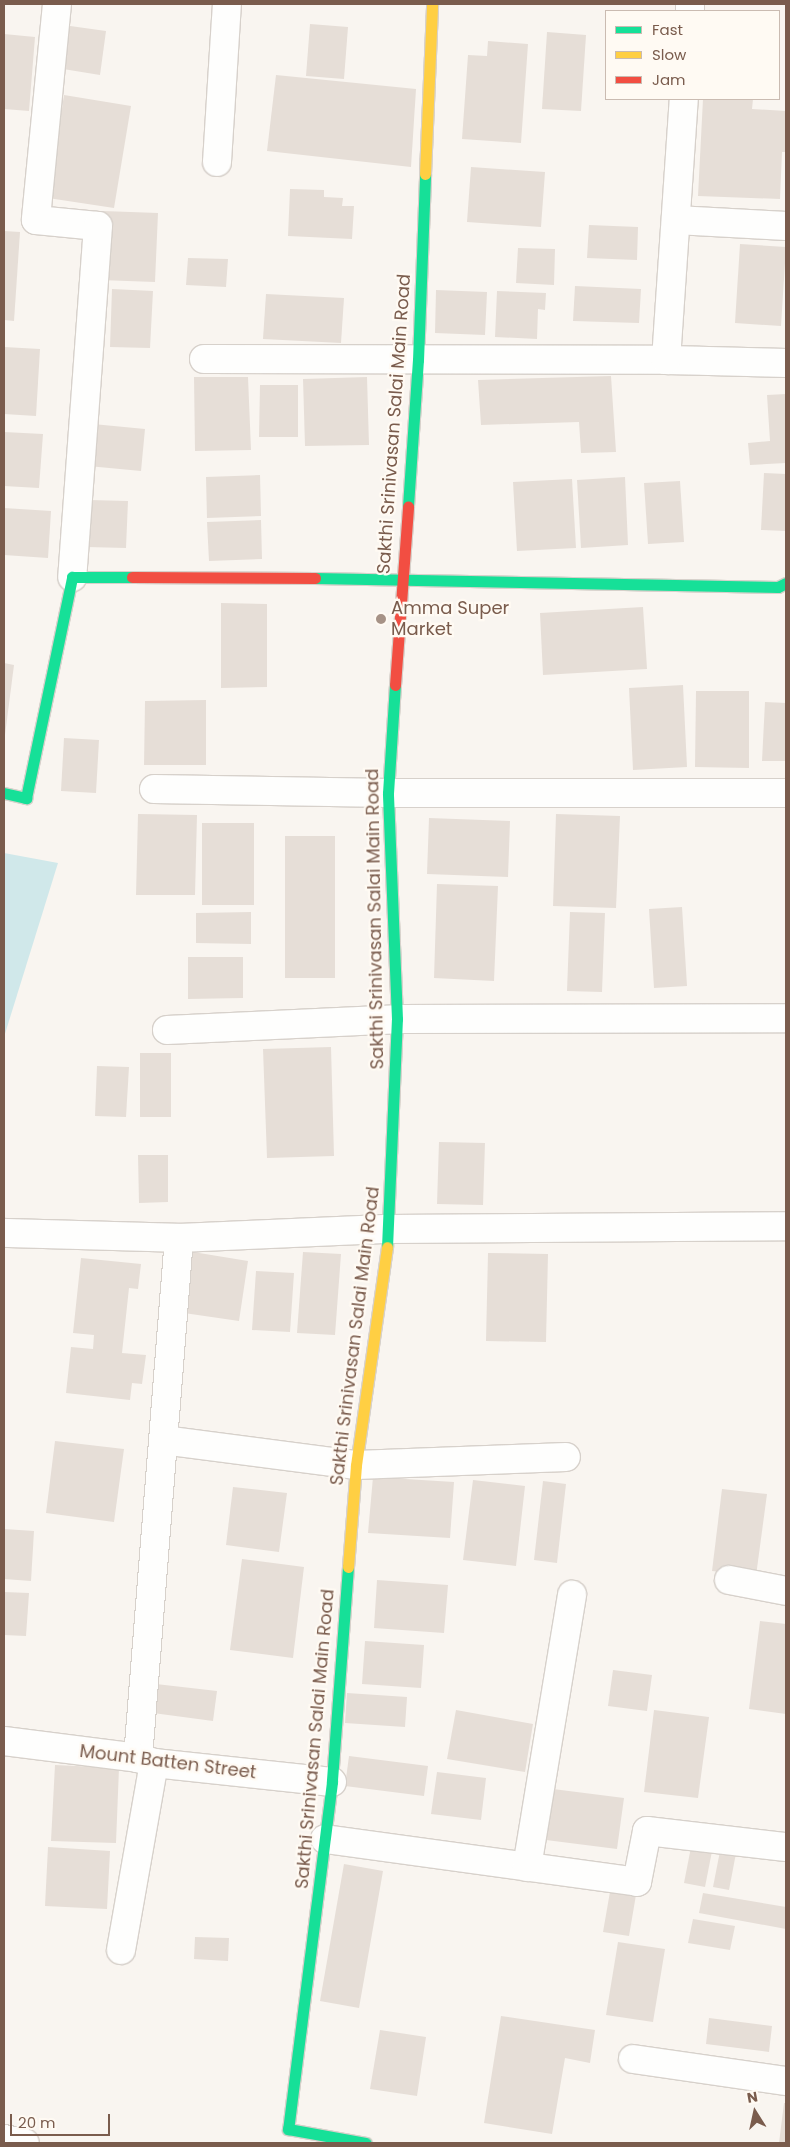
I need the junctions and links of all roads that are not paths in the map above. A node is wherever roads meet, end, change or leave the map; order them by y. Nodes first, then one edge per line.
1 (57, 4) edge
2 (227, 4) edge
3 (432, 4) edge
4 (684, 100) edge
5 (217, 162) dead end
6 (676, 220) junction
7 (786, 226) edge
8 (204, 359) dead end
9 (418, 360) junction
10 (666, 360) junction
11 (786, 363) edge
12 (72, 576) junction
13 (402, 578) junction
14 (786, 583) edge
15 (154, 789) dead end
16 (786, 792) edge
17 (388, 793) junction
18 (4, 794) edge
19 (786, 1018) edge
20 (397, 1019) junction
21 (168, 1030) dead end
22 (786, 1226) edge
23 (388, 1229) junction
24 (4, 1233) edge
25 (179, 1238) junction
26 (163, 1440) junction
27 (566, 1457) dead end
28 (356, 1465) junction
29 (729, 1580) dead end
30 (786, 1591) edge
31 (572, 1595) dead end
32 (4, 1741) edge
33 (146, 1760) junction
34 (332, 1782) junction
35 (324, 1839) junction
36 (786, 1848) edge
37 (527, 1867) junction
38 (121, 1950) dead end
39 (634, 2059) dead end
40 (786, 2081) edge
41 (286, 2136) edge
42 (4, 2139) edge
43 (25, 2143) edge
44 (366, 2143) edge

1 - 12 street
2 - 5 street
3 - 9 street, Sakthi Srinivasan Salai Main Road
4 - 6 street
6 - 7 street
6 - 10 street
8 - 9 street
9 - 10 street
9 - 13 street, Sakthi Srinivasan Salai Main Road
10 - 11 street
12 - 13 street
12 - 18 street
13 - 14 street
13 - 17 street, Sakthi Srinivasan Salai Main Road
15 - 17 street
16 - 17 street
17 - 20 street, Sakthi Srinivasan Salai Main Road
19 - 20 street
20 - 21 street
20 - 23 street, Sakthi Srinivasan Salai Main Road
22 - 23 street
23 - 25 street
23 - 28 street, Sakthi Srinivasan Salai Main Road
24 - 25 street
25 - 26 street
26 - 28 street
26 - 33 street
27 - 28 street
28 - 34 street, Sakthi Srinivasan Salai Main Road
29 - 30 street
31 - 37 street
32 - 33 street, Mount Batten Street
33 - 34 street, Mount Batten Street
33 - 38 street
34 - 35 street, Sakthi Srinivasan Salai Main Road
35 - 37 street
35 - 41 street, Sakthi Srinivasan Salai Main Road
36 - 37 street
39 - 40 street
41 - 44 street
42 - 43 street

